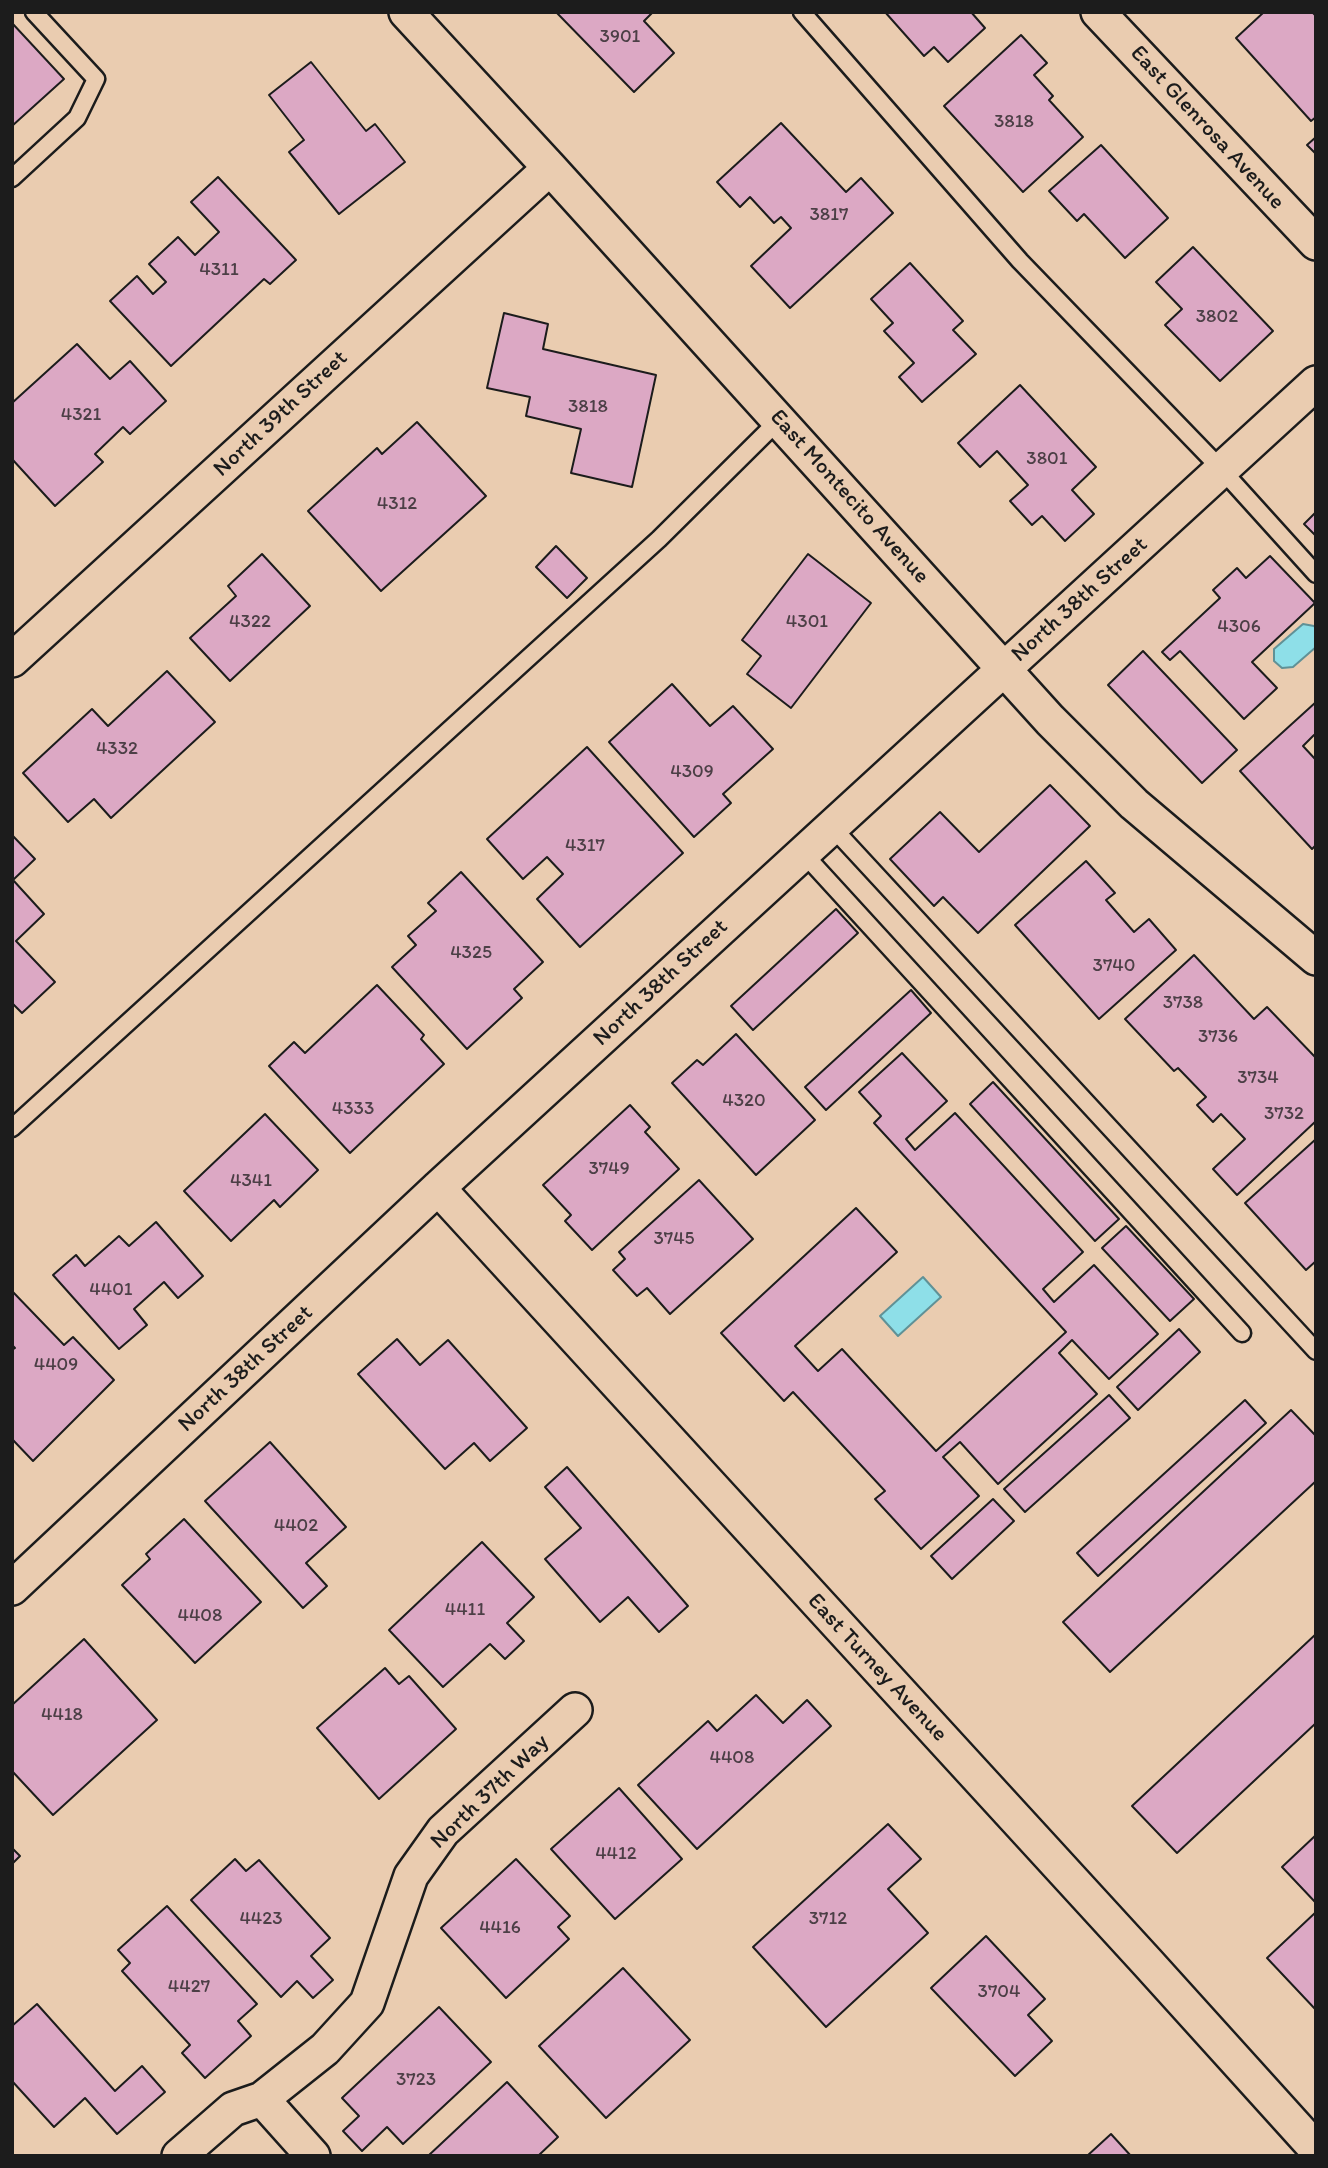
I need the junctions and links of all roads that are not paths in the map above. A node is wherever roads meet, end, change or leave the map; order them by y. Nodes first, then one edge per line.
1 (34, 12) edge
2 (406, 12) edge
3 (802, 12) edge
4 (1098, 12) edge
5 (550, 168) junction
6 (12, 178) edge
7 (1316, 243) edge
8 (1316, 383) edge
9 (779, 420) junction
10 (1222, 470) junction
11 (1316, 574) edge
12 (12, 660) edge
13 (1005, 669) junction
14 (832, 827) junction
15 (803, 853) junction
16 (1316, 958) edge
17 (12, 1128) edge
18 (438, 1188) junction
19 (1242, 1332) dead end
20 (1316, 1351) edge
21 (12, 1588) edge
22 (575, 1710) dead end
23 (262, 2099) junction
24 (1316, 2149) edge
25 (179, 2156) edge
26 (313, 2156) edge

1 - 6 lane
2 - 5 street, East Montecito Avenue
3 - 10 lane
4 - 7 street, East Glenrosa Avenue
5 - 9 street, East Montecito Avenue
5 - 12 street, North 39th Street
8 - 10 street, North 38th Street
9 - 13 street, East Montecito Avenue
9 - 17 lane
10 - 11 lane
10 - 13 street, North 38th Street
13 - 14 street, North 38th Street
13 - 16 street, East Montecito Avenue
14 - 15 street, North 38th Street
14 - 20 lane
15 - 18 street, North 38th Street
15 - 19 lane
18 - 21 street, North 38th Street
18 - 24 street, East Turney Avenue
22 - 23 street, North 37th Way
23 - 25 street, North 37th Way
23 - 26 street

